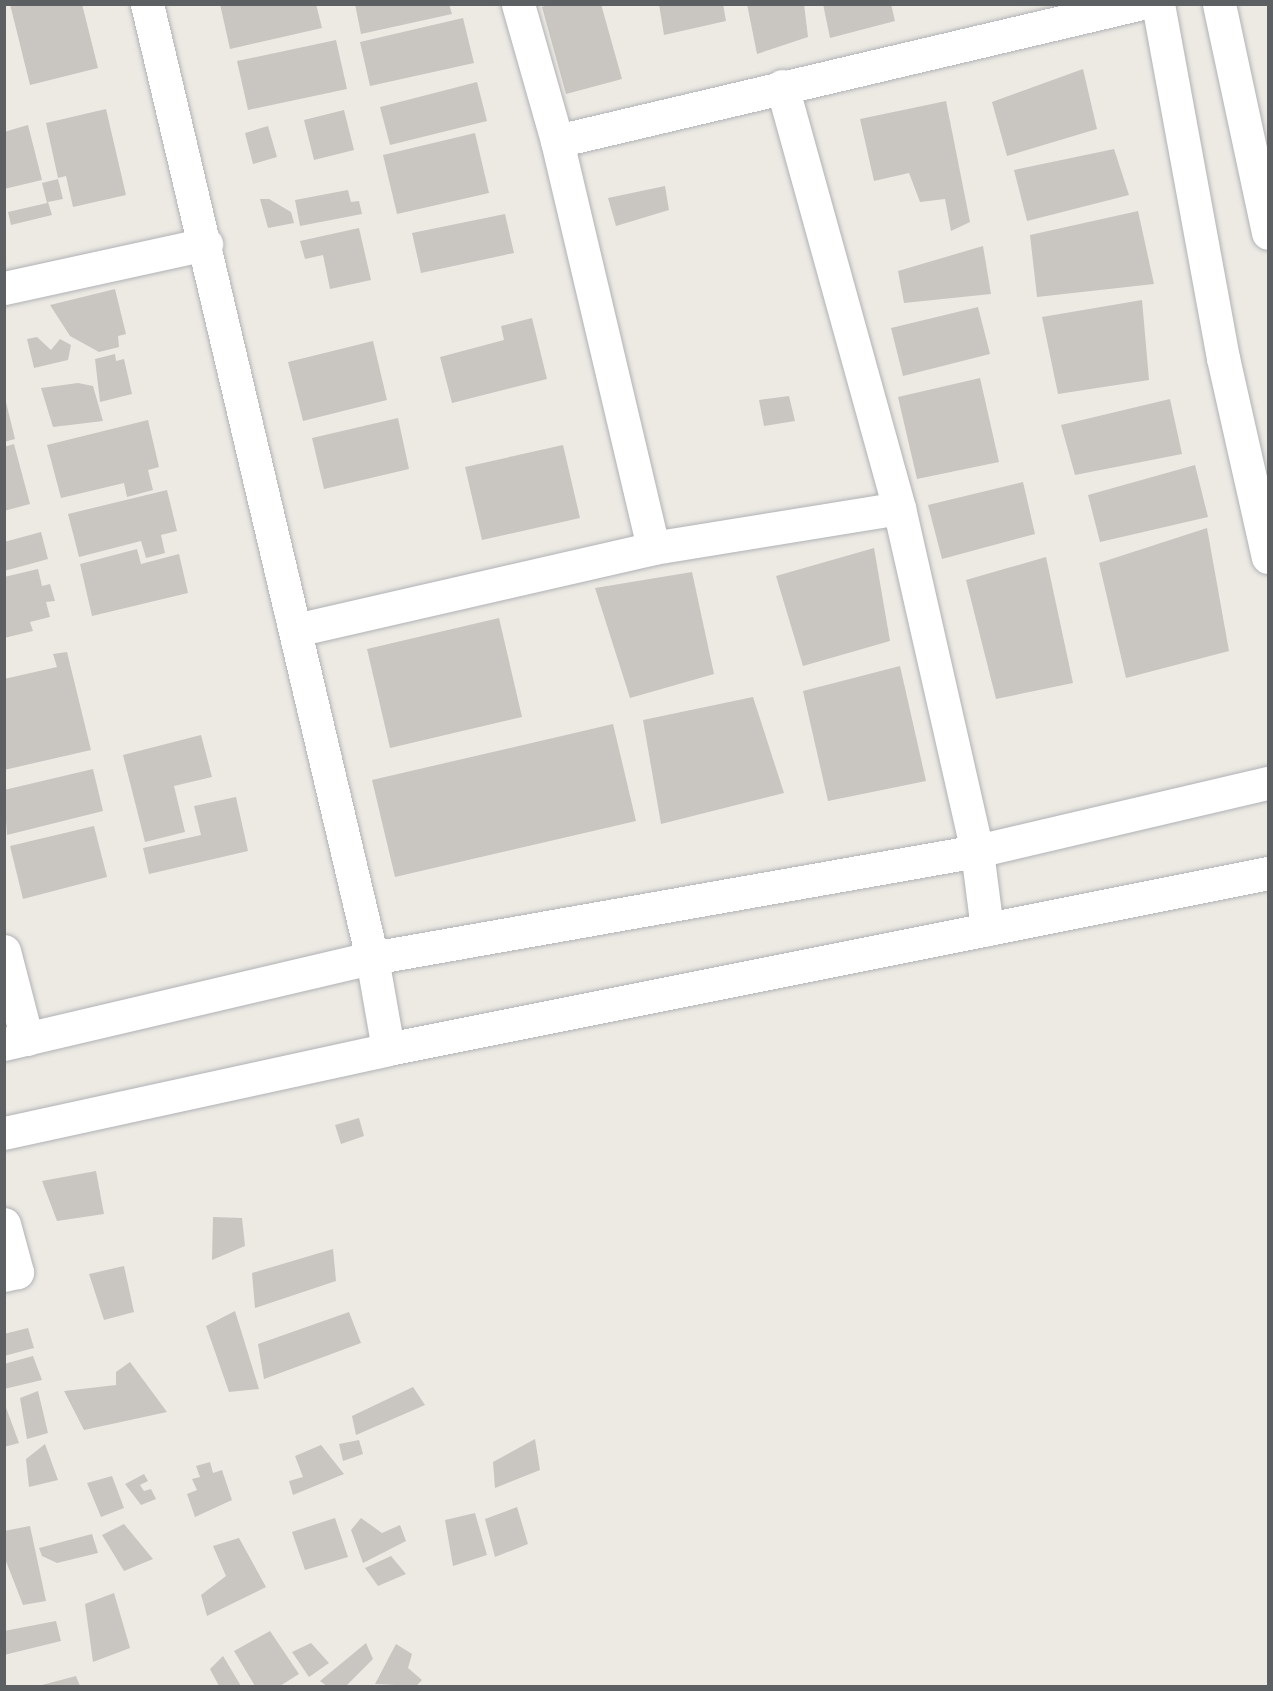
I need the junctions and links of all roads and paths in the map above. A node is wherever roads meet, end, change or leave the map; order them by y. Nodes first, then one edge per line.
1 (147, 4) edge
2 (518, 4) edge
3 (1138, 4) edge
4 (1158, 4) edge
5 (1219, 4) edge
6 (782, 86) junction
7 (557, 141) junction
8 (1269, 233) edge
9 (206, 244) junction
10 (4, 288) edge
11 (900, 508) junction
12 (652, 548) junction
13 (1269, 557) edge
14 (296, 630) junction
15 (1269, 783) edge
16 (977, 851) junction
17 (1269, 873) edge
18 (987, 929) junction
19 (4, 951) edge
20 (372, 958) junction
21 (16, 1042) edge
22 (388, 1048) junction
23 (4, 1133) edge
24 (4, 1224) edge
25 (4, 1275) edge

1 - 9 street
2 - 7 street
3 - 6 street
4 - 13 street
5 - 8 street
6 - 7 street
6 - 11 street
7 - 12 street
9 - 10 street
9 - 14 street
11 - 12 street
11 - 16 street
12 - 14 street
14 - 20 street
15 - 16 street
16 - 18 street
16 - 20 street
17 - 18 street
18 - 22 street
19 - 21 street
20 - 21 street
20 - 22 street
22 - 23 street
24 - 25 street

